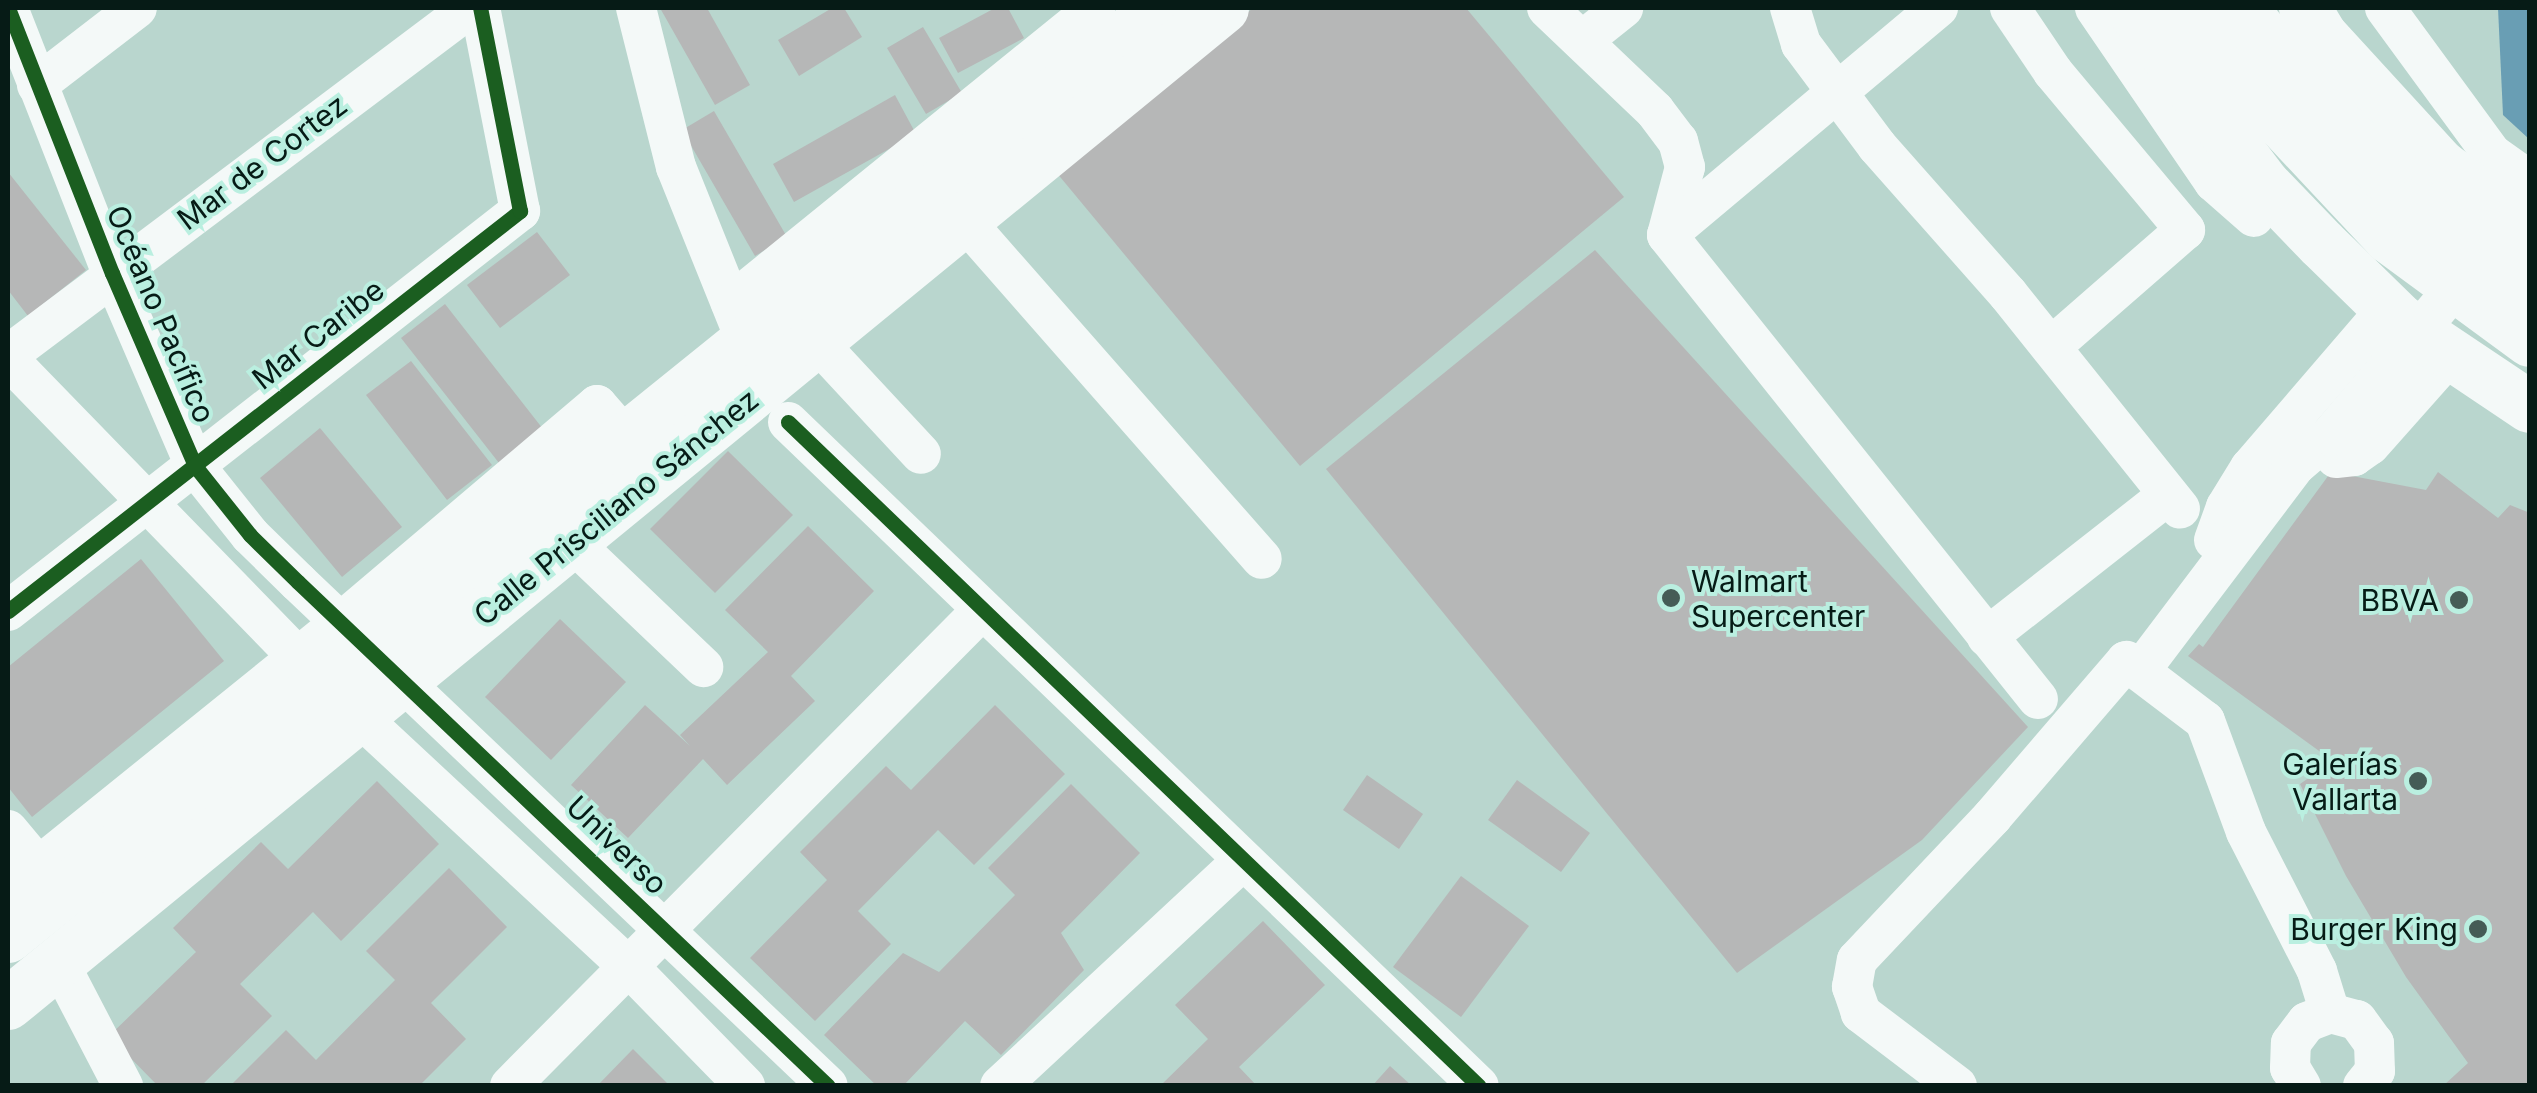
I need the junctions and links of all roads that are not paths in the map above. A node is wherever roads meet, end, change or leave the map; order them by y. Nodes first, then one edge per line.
1 (8, 8) edge
2 (137, 8) edge
3 (470, 8) edge
4 (480, 8) edge
5 (636, 8) edge
6 (1095, 8) edge
7 (1160, 8) edge
8 (1223, 8) edge
9 (1547, 8) edge
10 (1623, 8) edge
11 (1790, 8) edge
12 (1938, 8) edge
13 (2010, 8) edge
14 (2095, 8) edge
15 (2132, 8) edge
16 (2189, 8) edge
17 (2240, 8) edge
18 (2385, 8) edge
19 (2315, 17) edge
20 (1582, 40) junction
21 (37, 85) junction
22 (1836, 90) junction
23 (2254, 217) junction
24 (964, 220) junction
25 (2186, 230) junction
26 (1667, 235) junction
27 (2489, 237) edge
28 (2322, 244) junction
29 (112, 273) junction
30 (2530, 288) edge
31 (738, 321) junction
32 (2417, 333) junction
33 (2530, 339) edge
34 (816, 342) junction
35 (2051, 347) junction
36 (8, 357) edge
37 (2530, 407) edge
38 (788, 422) dead end
39 (922, 454) dead end
40 (195, 466) junction
41 (148, 504) junction
42 (572, 544) junction
43 (2223, 544) junction
44 (1262, 559) dead end
45 (8, 610) edge
46 (982, 610) junction
47 (353, 634) junction
48 (1988, 638) junction
49 (2134, 666) junction
50 (703, 667) dead end
51 (310, 669) junction
52 (404, 680) junction
53 (2038, 699) dead end
54 (364, 716) junction
55 (8, 830) edge
56 (1243, 860) junction
57 (41, 876) edge
58 (666, 930) junction
59 (8, 938) edge
60 (59, 963) junction
61 (630, 968) junction
62 (8, 1004) edge
63 (2330, 1013) junction
64 (123, 1086) edge
65 (510, 1086) edge
66 (746, 1086) edge
67 (828, 1086) edge
68 (1000, 1086) edge
69 (1479, 1086) edge
70 (1957, 1086) edge
71 (2301, 1086) edge
72 (2364, 1086) edge

1 - 21 street, Océano Pacífico
2 - 21 street
3 - 29 street, Mar de Cortez
4 - 40 street, Mar Caribe
5 - 31 street
6 - 31 street
7 - 31 main road, Calle Prisciliano Sánchez
8 - 24 main road, Calle Prisciliano Sánchez
9 - 20 street
10 - 20 street
11 - 22 street
12 - 22 street
13 - 25 street
14 - 23 street
15 - 28 main road
16 - 27 highway
17 - 27 highway
18 - 27 street
19 - 27 main road
20 - 26 street
21 - 29 street, Océano Pacífico
22 - 26 street
22 - 35 street
23 - 25 street
23 - 28 street
24 - 34 main road, Calle Prisciliano Sánchez
24 - 44 street
25 - 35 street
26 - 48 street
27 - 30 highway
27 - 32 street
27 - 33 highway
28 - 32 main road
29 - 36 street, Mar de Cortez
29 - 40 street, Océano Pacífico
31 - 47 main road, Calle Prisciliano Sánchez
32 - 37 main road
32 - 43 street
32 - 43 street
34 - 39 street
34 - 42 main road, Calle Prisciliano Sánchez
35 - 48 street
36 - 41 street
38 - 46 street
40 - 41 street, Mar Caribe
40 - 47 street, Océano Pacífico
41 - 45 street, Mar Caribe
41 - 51 street
42 - 50 street
42 - 52 main road, Calle Prisciliano Sánchez
43 - 49 street
46 - 56 street
46 - 58 street
47 - 51 main road, Calle Prisciliano Sánchez
47 - 52 street, Universo
48 - 53 street
49 - 63 street
49 - 70 street
51 - 54 street
51 - 57 main road, Calle Prisciliano Sánchez
52 - 54 main road, Calle Prisciliano Sánchez
52 - 58 street, Universo
54 - 60 main road, Calle Prisciliano Sánchez
54 - 61 street
55 - 57 street
56 - 68 street
56 - 69 street
57 - 59 main road, Calle Prisciliano Sánchez
58 - 61 street
58 - 67 street, Universo
60 - 62 main road, Calle Prisciliano Sánchez
60 - 64 street
61 - 65 street
61 - 66 street
63 - 71 street
63 - 72 street

